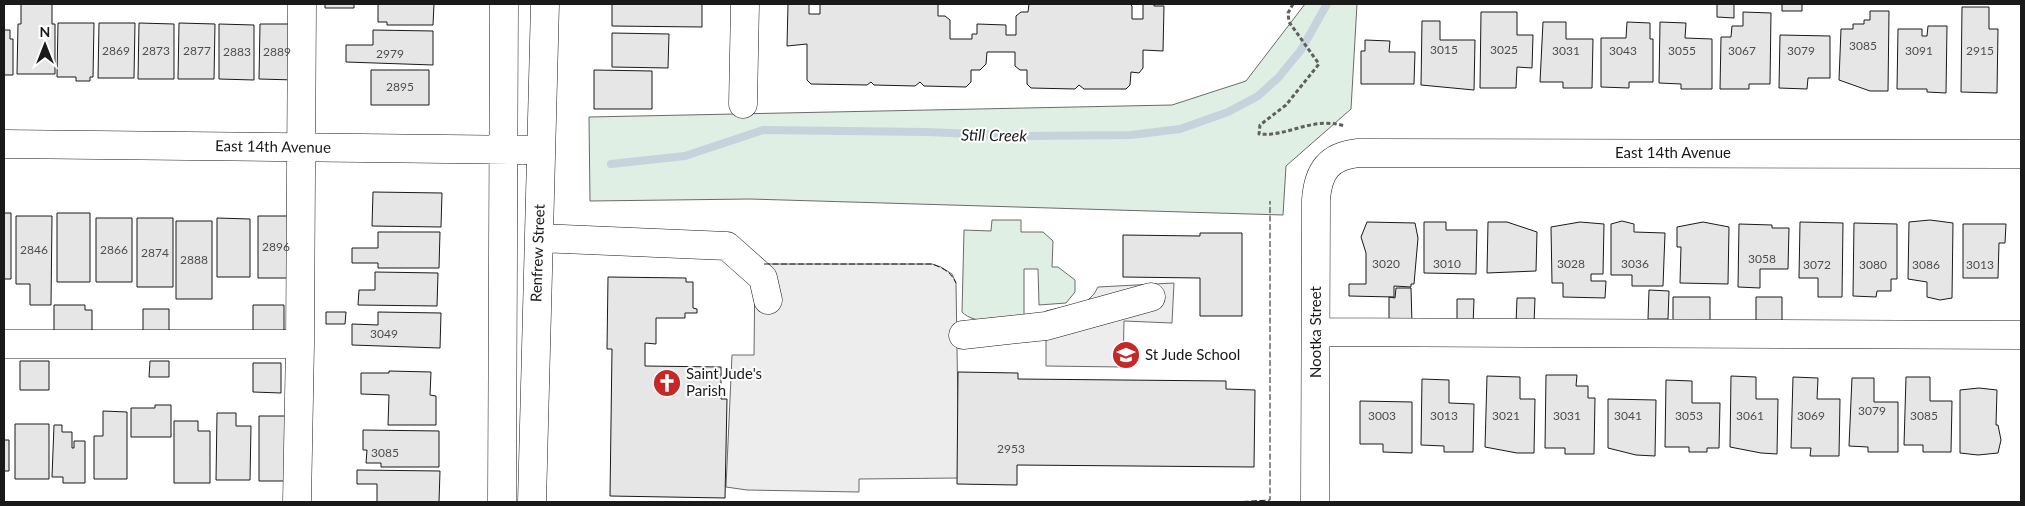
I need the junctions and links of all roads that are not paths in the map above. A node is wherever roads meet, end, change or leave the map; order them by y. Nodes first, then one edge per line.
1 (302, 4) edge
2 (504, 4) edge
3 (545, 4) edge
4 (745, 4) edge
5 (743, 104) dead end
6 (4, 144) edge
7 (300, 148) junction
8 (504, 150) junction
9 (542, 150) junction
10 (2021, 154) edge
11 (1328, 165) joint
12 (539, 238) junction
13 (1151, 297) dead end
14 (768, 300) dead end
15 (1316, 332) junction
16 (963, 335) dead end
17 (2021, 335) edge
18 (4, 344) edge
19 (300, 344) junction
20 (297, 502) edge
21 (502, 502) edge
22 (532, 502) edge
23 (1315, 502) edge

1 - 7 street
2 - 8 street
3 - 9 street, Renfrew Street
4 - 5 street
6 - 7 street, East 14th Avenue
7 - 8 street, East 14th Avenue
7 - 19 street
8 - 9 street, East 14th Avenue
8 - 21 street
9 - 12 street, Renfrew Street
10 - 11 street, East 14th Avenue
11 - 15 street, Nootka Street
12 - 14 street
12 - 22 street, Renfrew Street
13 - 16 street
15 - 17 street
15 - 23 street, Nootka Street
18 - 19 street
19 - 20 street

